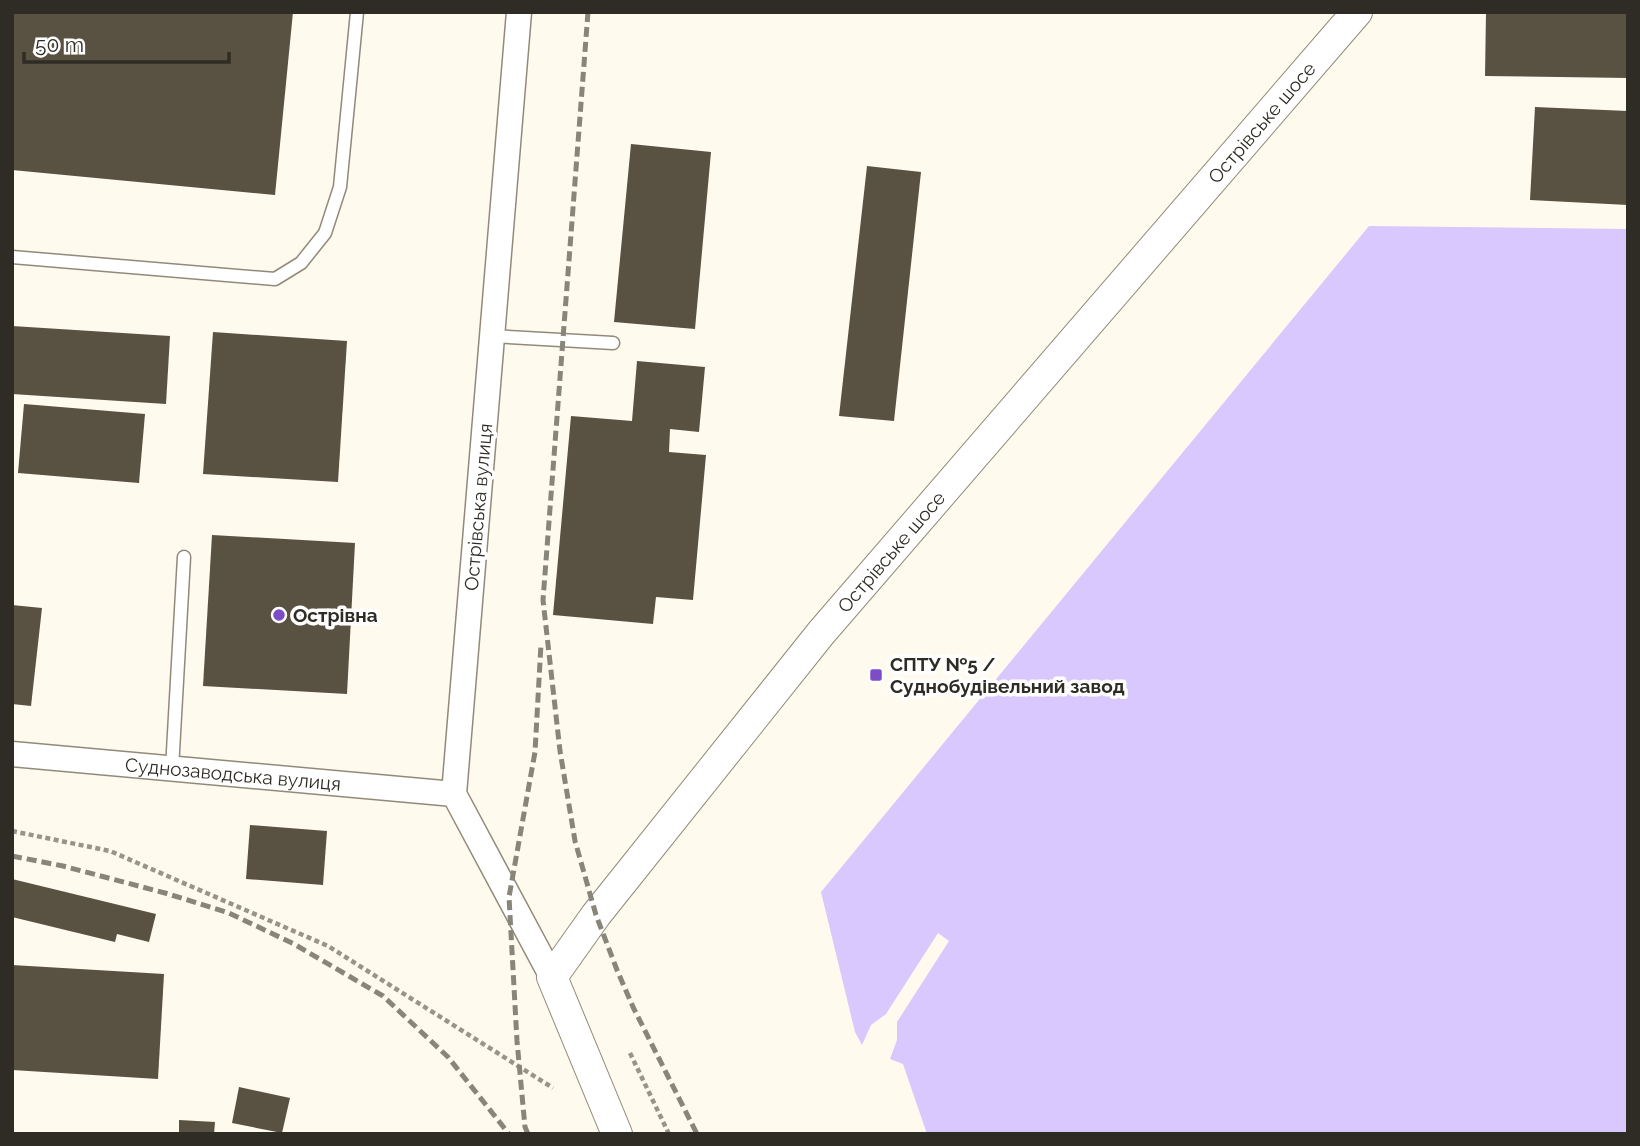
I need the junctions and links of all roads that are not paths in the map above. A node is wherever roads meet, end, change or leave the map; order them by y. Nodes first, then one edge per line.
1 (357, 12) edge
2 (519, 12) edge
3 (1357, 12) edge
4 (12, 257) edge
5 (492, 335) junction
6 (613, 343) dead end
7 (184, 557) dead end
8 (12, 754) edge
9 (172, 769) junction
10 (454, 794) junction
11 (551, 977) junction
12 (617, 1134) edge

1 - 4 lane
2 - 5 street, Острівська вулиця
3 - 11 street, Острівське шосе
5 - 6 lane
5 - 10 street, Острівська вулиця
7 - 9 lane
8 - 9 street, Суднозаводська вулиця
9 - 10 street, Суднозаводська вулиця
10 - 11 street
11 - 12 street

